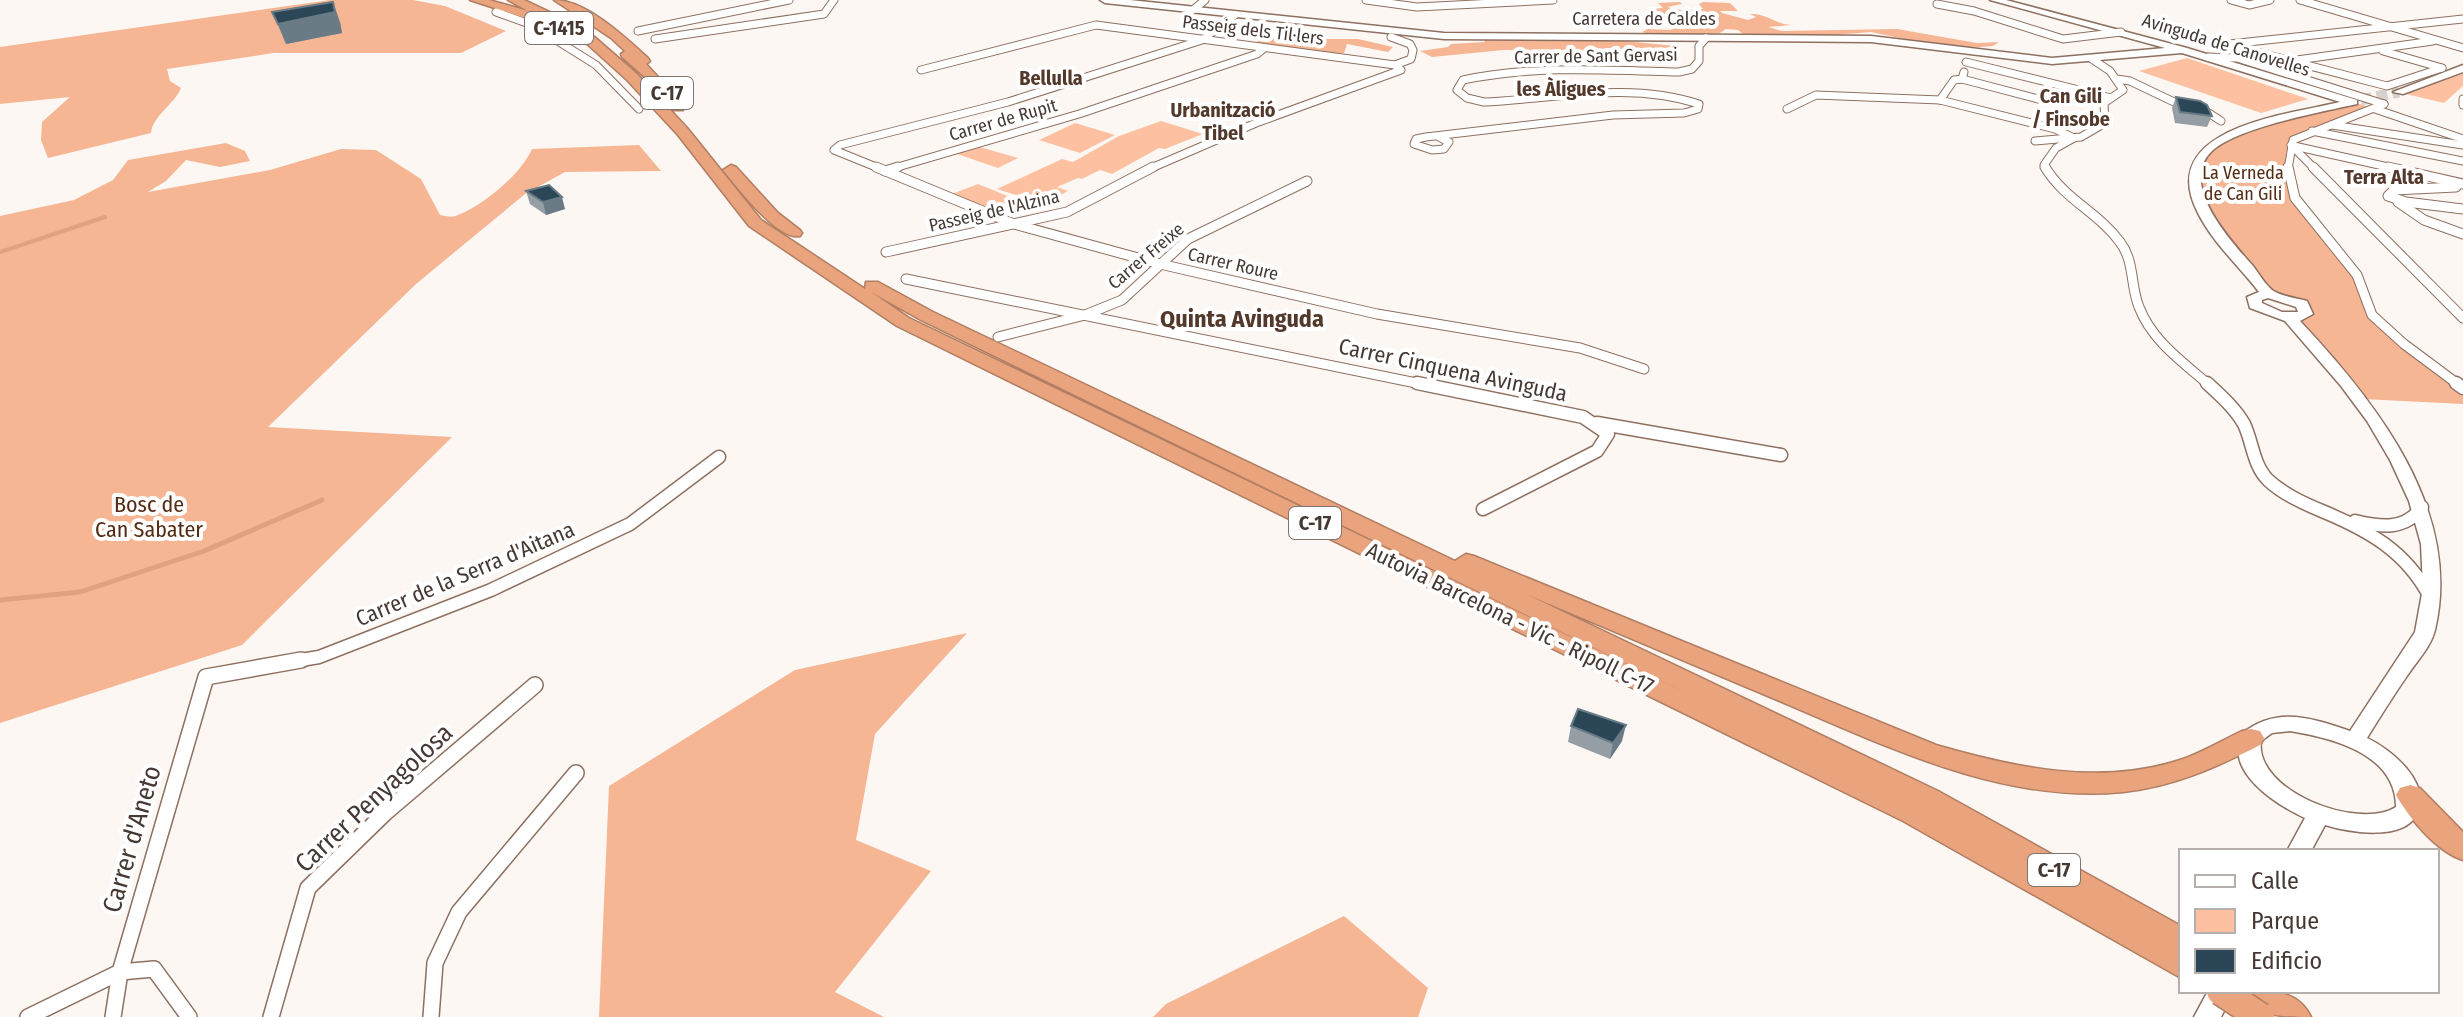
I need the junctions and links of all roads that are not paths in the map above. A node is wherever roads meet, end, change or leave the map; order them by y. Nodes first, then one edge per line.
1 (476, 0) edge
2 (538, 0) edge
3 (560, 0) edge
4 (789, 0) edge
5 (834, 0) edge
6 (1105, 0) edge
7 (1205, 0) edge
8 (1366, 0) edge
9 (1553, 0) edge
10 (1995, 0) edge
11 (2231, 0) edge
12 (2270, 0) edge
13 (2300, 0) edge
14 (1534, 1) edge
15 (508, 4) edge
16 (1937, 4) dead end
17 (1193, 10) junction
18 (1235, 15) junction
19 (2463, 19) edge
20 (2391, 26) junction
21 (638, 31) dead end
22 (2121, 32) junction
23 (1391, 37) dead end
24 (1706, 38) junction
25 (655, 39) dead end
26 (1202, 40) junction
27 (2439, 41) junction
28 (1264, 48) junction
29 (2463, 48) edge
30 (2376, 49) junction
31 (2183, 50) junction
32 (1967, 56) junction
33 (2208, 57) junction
34 (2092, 59) junction
35 (2289, 61) junction
36 (1395, 65) junction
37 (2463, 68) edge
38 (921, 70) dead end
39 (642, 76) junction
40 (1962, 79) junction
41 (2117, 79) junction
42 (2399, 92) tunnel mouth
43 (2111, 98) junction
44 (2463, 99) edge
45 (2042, 100) dead end
46 (1937, 101) junction
47 (2463, 105) edge
48 (2380, 106) junction
49 (639, 109) dead end
50 (1787, 109) dead end
51 (2221, 121) dead end
52 (2329, 124) junction
53 (2055, 129) junction
54 (2097, 131) junction
55 (2312, 131) junction
56 (1439, 137) dead end
57 (2074, 138) junction
58 (2463, 139) edge
59 (2291, 145) junction
60 (2463, 145) edge
61 (2057, 146) junction
62 (2463, 161) edge
63 (885, 171) junction
64 (1307, 181) dead end
65 (2463, 185) edge
66 (2395, 200) junction
67 (2463, 209) edge
68 (1014, 224) junction
69 (2463, 234) edge
70 (886, 252) dead end
71 (1160, 264) junction
72 (906, 279) dead end
73 (1085, 315) junction
74 (2463, 318) edge
75 (998, 337) dead end
76 (1644, 369) dead end
77 (2463, 388) edge
78 (1590, 422) junction
79 (1781, 455) dead end
80 (719, 457) dead end
81 (1272, 484) junction
82 (2422, 507) junction
83 (1483, 509) dead end
84 (2336, 516) junction
85 (2434, 605) junction
86 (206, 677) joint
87 (535, 685) dead end
88 (2251, 738) junction
89 (2355, 740) junction
90 (576, 773) dead end
91 (2410, 795) junction
92 (2319, 814) junction
93 (2300, 849) edge
94 (2463, 849) edge
95 (2179, 955) edge
96 (2179, 955) edge
97 (120, 972) junction
98 (2220, 993) edge
99 (2227, 993) edge
100 (2272, 1007) edge
101 (28, 1017) edge
102 (113, 1017) edge
103 (189, 1017) edge
104 (271, 1017) edge
105 (431, 1017) edge
106 (2207, 1017) edge

1 - 15 highway, C-1415
2 - 39 highway, Autovia Barcelona - Vic - Ripoll C-17 / C-17
3 - 39 highway
4 - 21 street
5 - 25 street
6 - 17 street, Carretera de Caldes
7 - 17 street
8 - 14 street
9 - 14 street
10 - 22 street, Avinguda de Canovelles
11 - 12 street
13 - 20 street
15 - 39 highway, Autovia Barcelona - Vic - Ripoll C-17 / C-17
15 - 49 street
16 - 22 street
17 - 18 street, Carretera de Caldes
18 - 24 street, Carretera de Caldes
18 - 26 street
19 - 20 street
20 - 27 street
20 - 35 street
22 - 31 street, Avinguda de Canovelles
23 - 36 street
24 - 32 street, Carretera de Caldes
24 - 56 street, Carrer de Sant Gervasi
26 - 28 street, Passeig dels Til·lers
26 - 38 street, Passeig dels Til·lers
26 - 63 street, Carrer Roure
27 - 29 street
27 - 30 street
28 - 36 street, Passeig dels Til·lers
28 - 63 street, Carrer de Rupit
30 - 35 street
30 - 35 street
31 - 33 street, Avinguda de Canovelles
31 - 34 street, Carretera de Caldes
32 - 34 street, Carretera de Caldes
32 - 40 street
32 - 43 street
33 - 48 street
33 - 82 street, Avinguda de Canovelles
34 - 41 street
36 - 68 street, Passeig de l'Alzina
37 - 42 street
39 - 81 highway, Autovia Barcelona - Vic - Ripoll C-17 / C-17
39 - 95 highway, Autovia Barcelona - Vic - Ripoll C-17 / C-17
40 - 45 street
40 - 46 street
41 - 43 street
41 - 51 street
43 - 54 street
44 - 47 street
46 - 50 street
46 - 53 street
48 - 52 street
48 - 58 street
52 - 55 street
52 - 60 street
53 - 54 street
53 - 57 street
54 - 57 street
55 - 59 street
55 - 62 street
57 - 61 street
57 - 61 street
59 - 65 street
59 - 74 street
59 - 77 street
61 - 84 street
63 - 68 street, Carrer Roure
64 - 71 street, Carrer Freixe
65 - 66 street
66 - 67 street
66 - 69 street
68 - 70 street, Passeig de l'Alzina
68 - 71 street, Carrer Roure
71 - 73 street, Carrer Freixe
71 - 76 street, Carrer Roure
72 - 73 street, Carrer Cinquena Avinguda
73 - 75 street, Carrer Freixe
73 - 78 street, Carrer Cinquena Avinguda
78 - 79 street
78 - 83 street, Carrer Cinquena Avinguda
80 - 86 street, Carrer de la Serra d'Aitana
81 - 88 highway
81 - 96 highway, Autovia Barcelona - Vic - Ripoll C-17 / C-17
82 - 84 street
82 - 85 street
84 - 85 street
85 - 89 street
86 - 97 street, Carrer d'Aneto
87 - 104 street, Carrer Penyagolosa
88 - 89 street
88 - 92 street
89 - 91 street
90 - 105 street
91 - 92 street
91 - 94 highway
92 - 93 street
97 - 101 street
97 - 102 street, Carrer d'Aneto
97 - 103 street
98 - 106 street
99 - 100 highway, bridge

